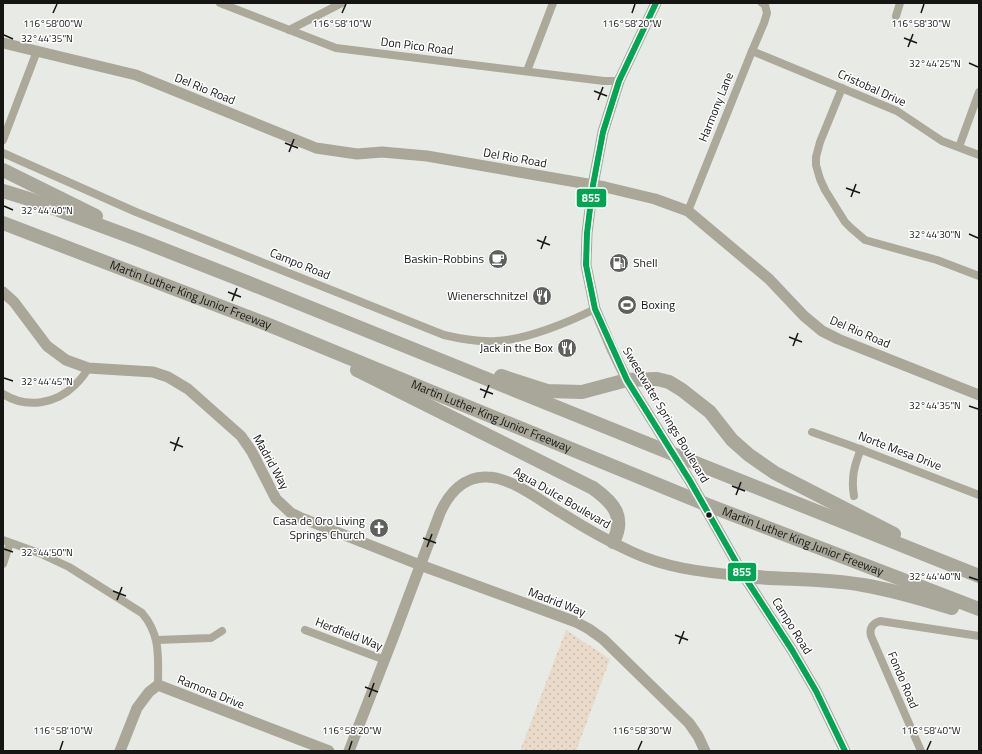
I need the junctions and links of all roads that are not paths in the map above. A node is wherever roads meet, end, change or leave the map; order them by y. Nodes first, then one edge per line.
1 (220, 3) edge
2 (342, 3) edge
3 (553, 3) edge
4 (656, 3) edge
5 (762, 3) edge
6 (900, 3) edge
7 (896, 16) dead end
8 (290, 30) junction
9 (3, 43) edge
10 (37, 51) junction
11 (752, 51) junction
12 (527, 71) junction
13 (619, 81) junction
14 (842, 88) junction
15 (979, 92) edge
16 (3, 140) edge
17 (959, 147) junction
18 (3, 153) edge
19 (979, 155) edge
20 (3, 170) edge
21 (593, 185) junction
22 (3, 191) edge
23 (688, 211) junction
24 (3, 223) edge
25 (142, 241) junction
26 (979, 276) edge
27 (3, 292) edge
28 (595, 309) junction
29 (316, 310) junction
30 (269, 325) junction
31 (88, 368) junction
32 (627, 380) junction
33 (3, 394) edge
34 (979, 395) edge
35 (812, 432) dead end
36 (860, 449) junction
37 (979, 495) edge
38 (854, 496) dead end
39 (710, 518) joint
40 (7, 542) edge
41 (613, 542) junction
42 (930, 556) junction
43 (3, 564) edge
44 (420, 565) junction
45 (744, 576) junction
46 (979, 576) edge
47 (979, 609) edge
48 (979, 616) edge
49 (305, 630) dead end
50 (222, 631) dead end
51 (979, 636) edge
52 (157, 640) junction
53 (385, 660) junction
54 (158, 685) junction
55 (120, 751) edge
56 (328, 751) edge
57 (349, 751) edge
58 (705, 751) edge
59 (845, 751) edge
60 (921, 751) edge

1 - 8 street, Don Pico Road
2 - 8 street
3 - 12 street
4 - 13 street, Sweetwater Springs Boulevard
5 - 11 street, Harmony Lane
6 - 7 street
8 - 12 street, Don Pico Road
9 - 10 street, Del Rio Road
10 - 16 street
10 - 21 street, Del Rio Road
11 - 14 street, Cristobal Drive
11 - 23 street, Harmony Lane
12 - 13 street, Don Pico Road
13 - 21 street, Sweetwater Springs Boulevard
14 - 17 street, Cristobal Drive
14 - 26 street
15 - 17 street
17 - 19 street, Cristobal Drive
18 - 28 street, Campo Road
20 - 25 highway
21 - 23 street, Del Rio Road
21 - 28 street, Sweetwater Springs Boulevard
22 - 25 highway
23 - 34 street, Del Rio Road
24 - 30 highway, Martin Luther King Junior Freeway
25 - 29 highway
27 - 31 street, Madrid Way
28 - 32 street, Sweetwater Springs Boulevard
29 - 32 highway
29 - 42 highway
30 - 41 highway
30 - 47 highway, Martin Luther King Junior Freeway
31 - 33 street
31 - 44 street, Madrid Way
32 - 39 street, Sweetwater Springs Boulevard
32 - 42 highway
35 - 36 street, Norte Mesa Drive
36 - 37 street, Norte Mesa Drive
36 - 38 street
39 - 45 street, Campo Road
40 - 43 street
40 - 52 street
41 - 44 street, Agua Dulce Boulevard
41 - 45 street, Agua Dulce Boulevard
42 - 46 highway
44 - 53 street, Agua Dulce Boulevard
44 - 58 street, Madrid Way
45 - 48 highway
45 - 59 street, Campo Road
49 - 53 street, Herdfield Way
50 - 52 street
51 - 60 street, Fondo Road
52 - 54 street
53 - 57 street, Agua Dulce Boulevard
54 - 55 street, Ramona Drive
54 - 56 street, Ramona Drive

